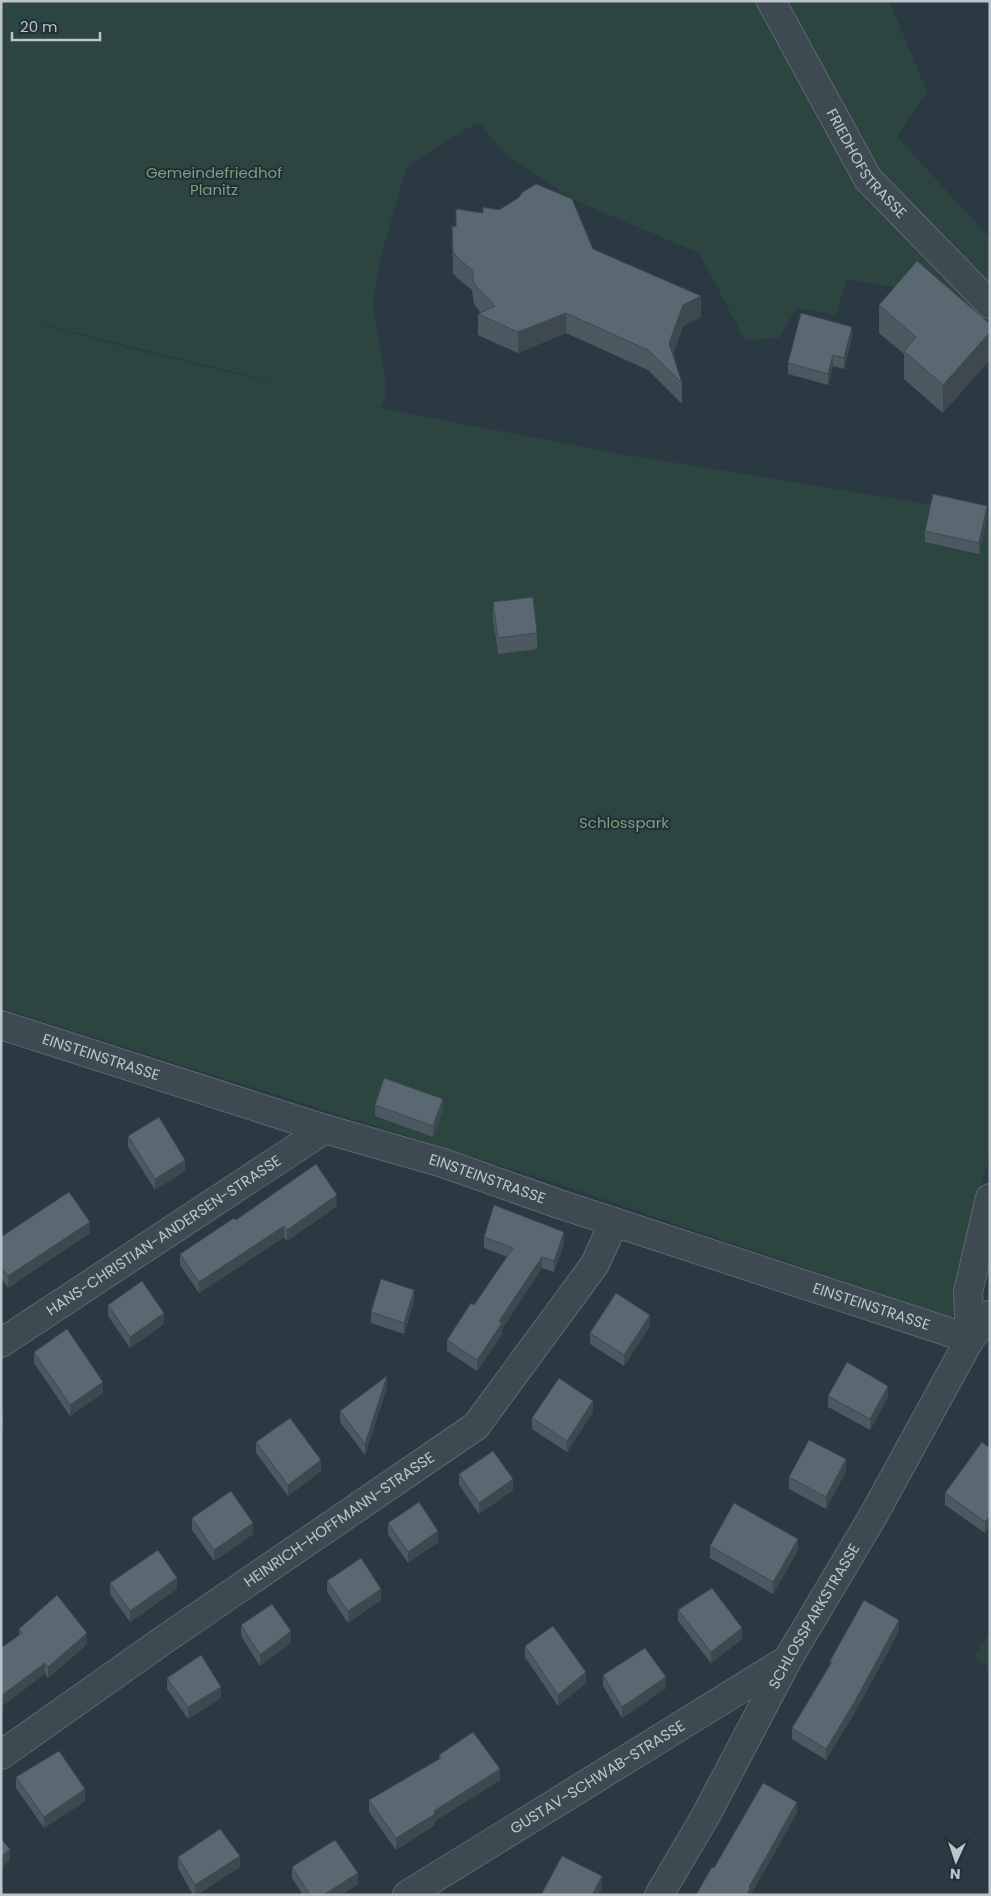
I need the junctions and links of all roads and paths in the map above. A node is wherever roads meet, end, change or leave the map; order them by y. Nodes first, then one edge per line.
1 (772, 1) edge
2 (990, 304) edge
3 (1, 1025) edge
4 (325, 1129) junction
5 (990, 1198) edge
6 (614, 1222) junction
7 (990, 1315) edge
8 (970, 1338) junction
9 (1, 1343) edge
10 (788, 1659) junction
11 (1, 1755) edge
12 (407, 1895) edge
13 (660, 1895) edge

1 - 2 street, FRIEDHOFSTRASSE
3 - 4 street, EINSTEINSTRASSE
4 - 6 street, EINSTEINSTRASSE
4 - 9 street, HANS-CHRISTIAN-ANDERSEN-STRASSE
5 - 8 street
6 - 8 street, EINSTEINSTRASSE
6 - 11 street, HEINRICH-HOFFMANN-STRASSE
7 - 8 street, SCHLOSSPARKSTRASSE
8 - 10 street, SCHLOSSPARKSTRASSE
10 - 12 street, GUSTAV-SCHWAB-STRASSE
10 - 13 street, SCHLOSSPARKSTRASSE

